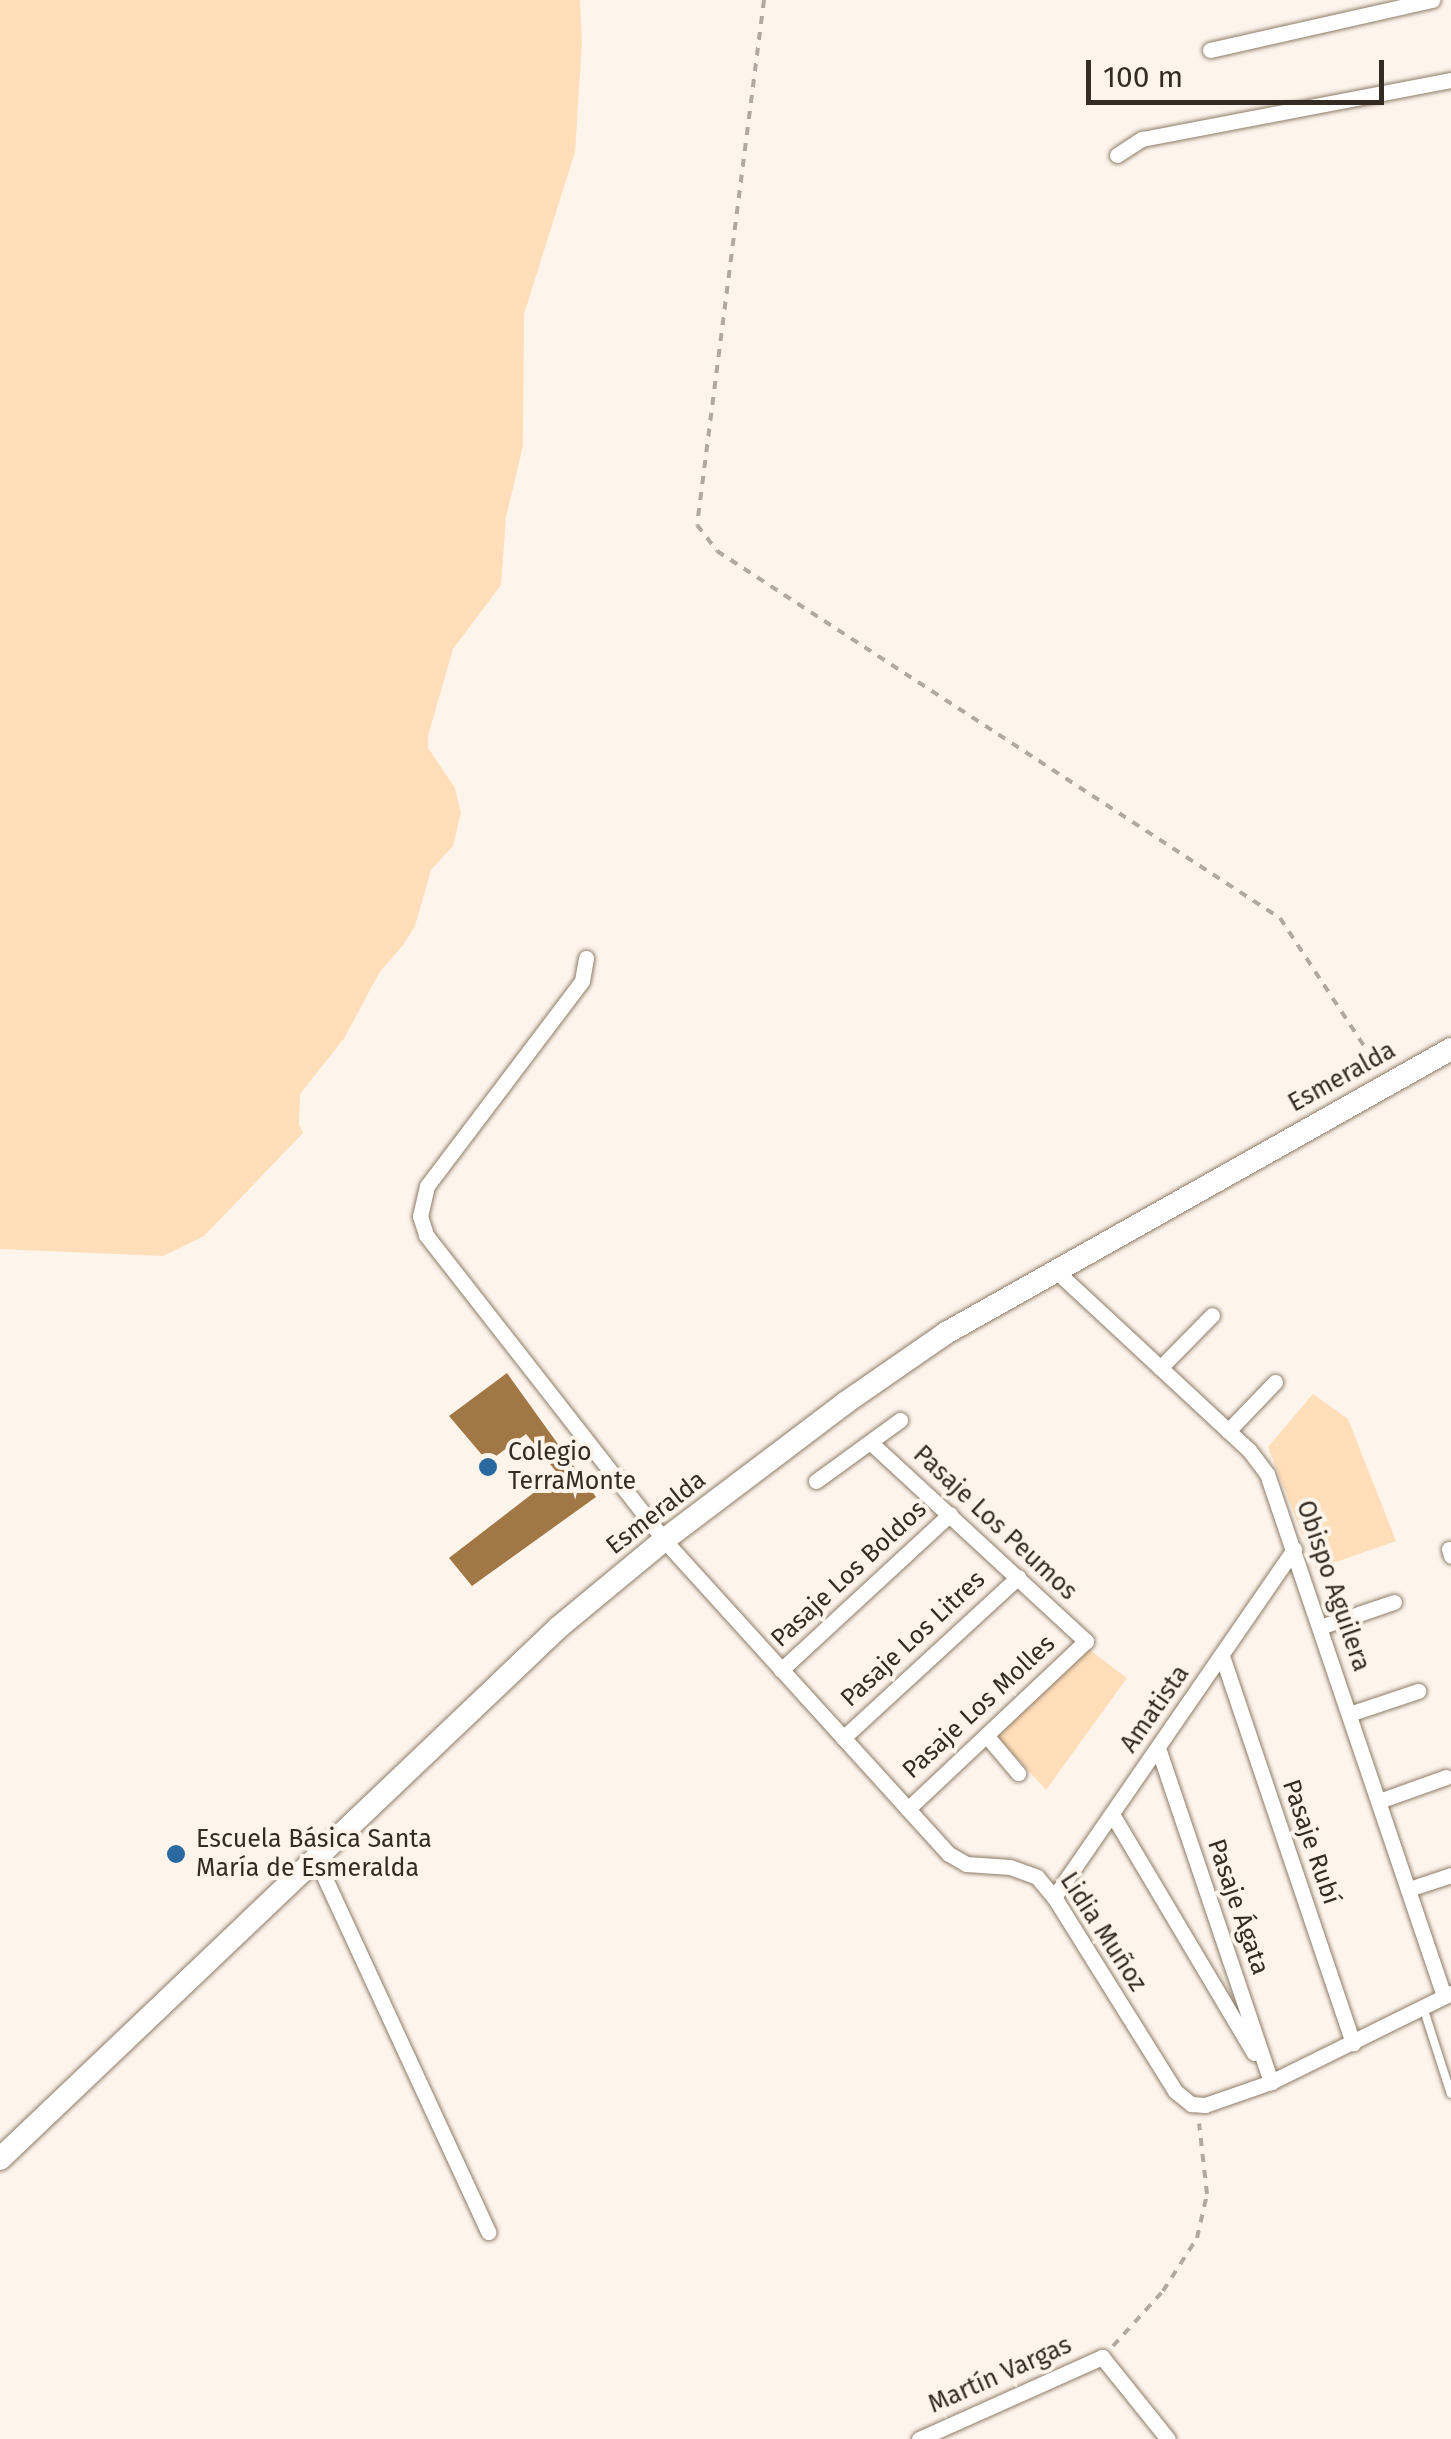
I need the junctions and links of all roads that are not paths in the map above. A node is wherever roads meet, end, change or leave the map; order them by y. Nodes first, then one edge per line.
1 (1432, 0) edge
2 (1210, 50) dead end
3 (1451, 80) edge
4 (1117, 155) dead end
5 (586, 958) dead end
6 (1451, 1049) edge
7 (1054, 1269) junction
8 (1212, 1315) dead end
9 (1160, 1368) junction
10 (1274, 1382) dead end
11 (900, 1420) dead end
12 (1228, 1431) junction
13 (870, 1442) junction
14 (816, 1481) dead end
15 (950, 1514) junction
16 (664, 1540) junction
17 (1294, 1549) junction
18 (1018, 1577) junction
19 (1394, 1602) dead end
20 (1320, 1627) junction
21 (1086, 1641) joint
22 (1222, 1656) junction
23 (781, 1670) junction
24 (1418, 1690) dead end
25 (1349, 1714) junction
26 (986, 1735) junction
27 (843, 1738) junction
28 (1158, 1748) junction
29 (1018, 1773) dead end
30 (1446, 1776) dead end
31 (1379, 1801) junction
32 (908, 1809) junction
33 (1112, 1814) junction
34 (316, 1860) junction
35 (1451, 1875) edge
36 (1408, 1889) junction
37 (1054, 1897) junction
38 (1448, 1995) edge
39 (1424, 2007) junction
40 (1353, 2043) junction
41 (1271, 2082) junction
42 (1451, 2094) edge
43 (0, 2160) edge
44 (488, 2232) dead end
45 (918, 2439) edge
46 (1168, 2439) edge

1 - 2 street
3 - 4 street
5 - 16 street, Lidia Muñoz
6 - 7 street, Esmeralda
7 - 9 street, Obispo Aguilera
7 - 16 street, Esmeralda
8 - 9 street
9 - 12 street, Obispo Aguilera
10 - 12 street
11 - 13 street
12 - 17 street, Obispo Aguilera
13 - 14 street
13 - 15 street, Pasaje Los Peumos
15 - 18 street, Pasaje Los Peumos
15 - 23 street, Pasaje Los Boldos
16 - 23 street, Lidia Muñoz
16 - 34 street, Esmeralda
17 - 20 street, Obispo Aguilera
17 - 22 street, Amatista
18 - 21 street, Pasaje Los Peumos
18 - 27 street, Pasaje Los Litres
19 - 20 street
20 - 25 street, Obispo Aguilera
21 - 26 street, Pasaje Los Molles
22 - 28 street, Amatista
22 - 40 street, Pasaje Rubí
23 - 27 street, Lidia Muñoz
24 - 25 street
25 - 31 street, Obispo Aguilera
26 - 29 street
26 - 32 street, Pasaje Los Molles
27 - 32 street, Lidia Muñoz
28 - 33 street, Amatista
28 - 41 street, Pasaje Ágata
30 - 31 street
31 - 36 street, Obispo Aguilera
32 - 37 street, Lidia Muñoz
33 - 37 street, Amatista
33 - 41 street
34 - 43 street, Esmeralda
34 - 44 street
35 - 36 street
36 - 38 street, Obispo Aguilera
37 - 41 street, Lidia Muñoz
38 - 39 street
39 - 40 street
39 - 42 lane
40 - 41 street
45 - 46 street, Martín Vargas

